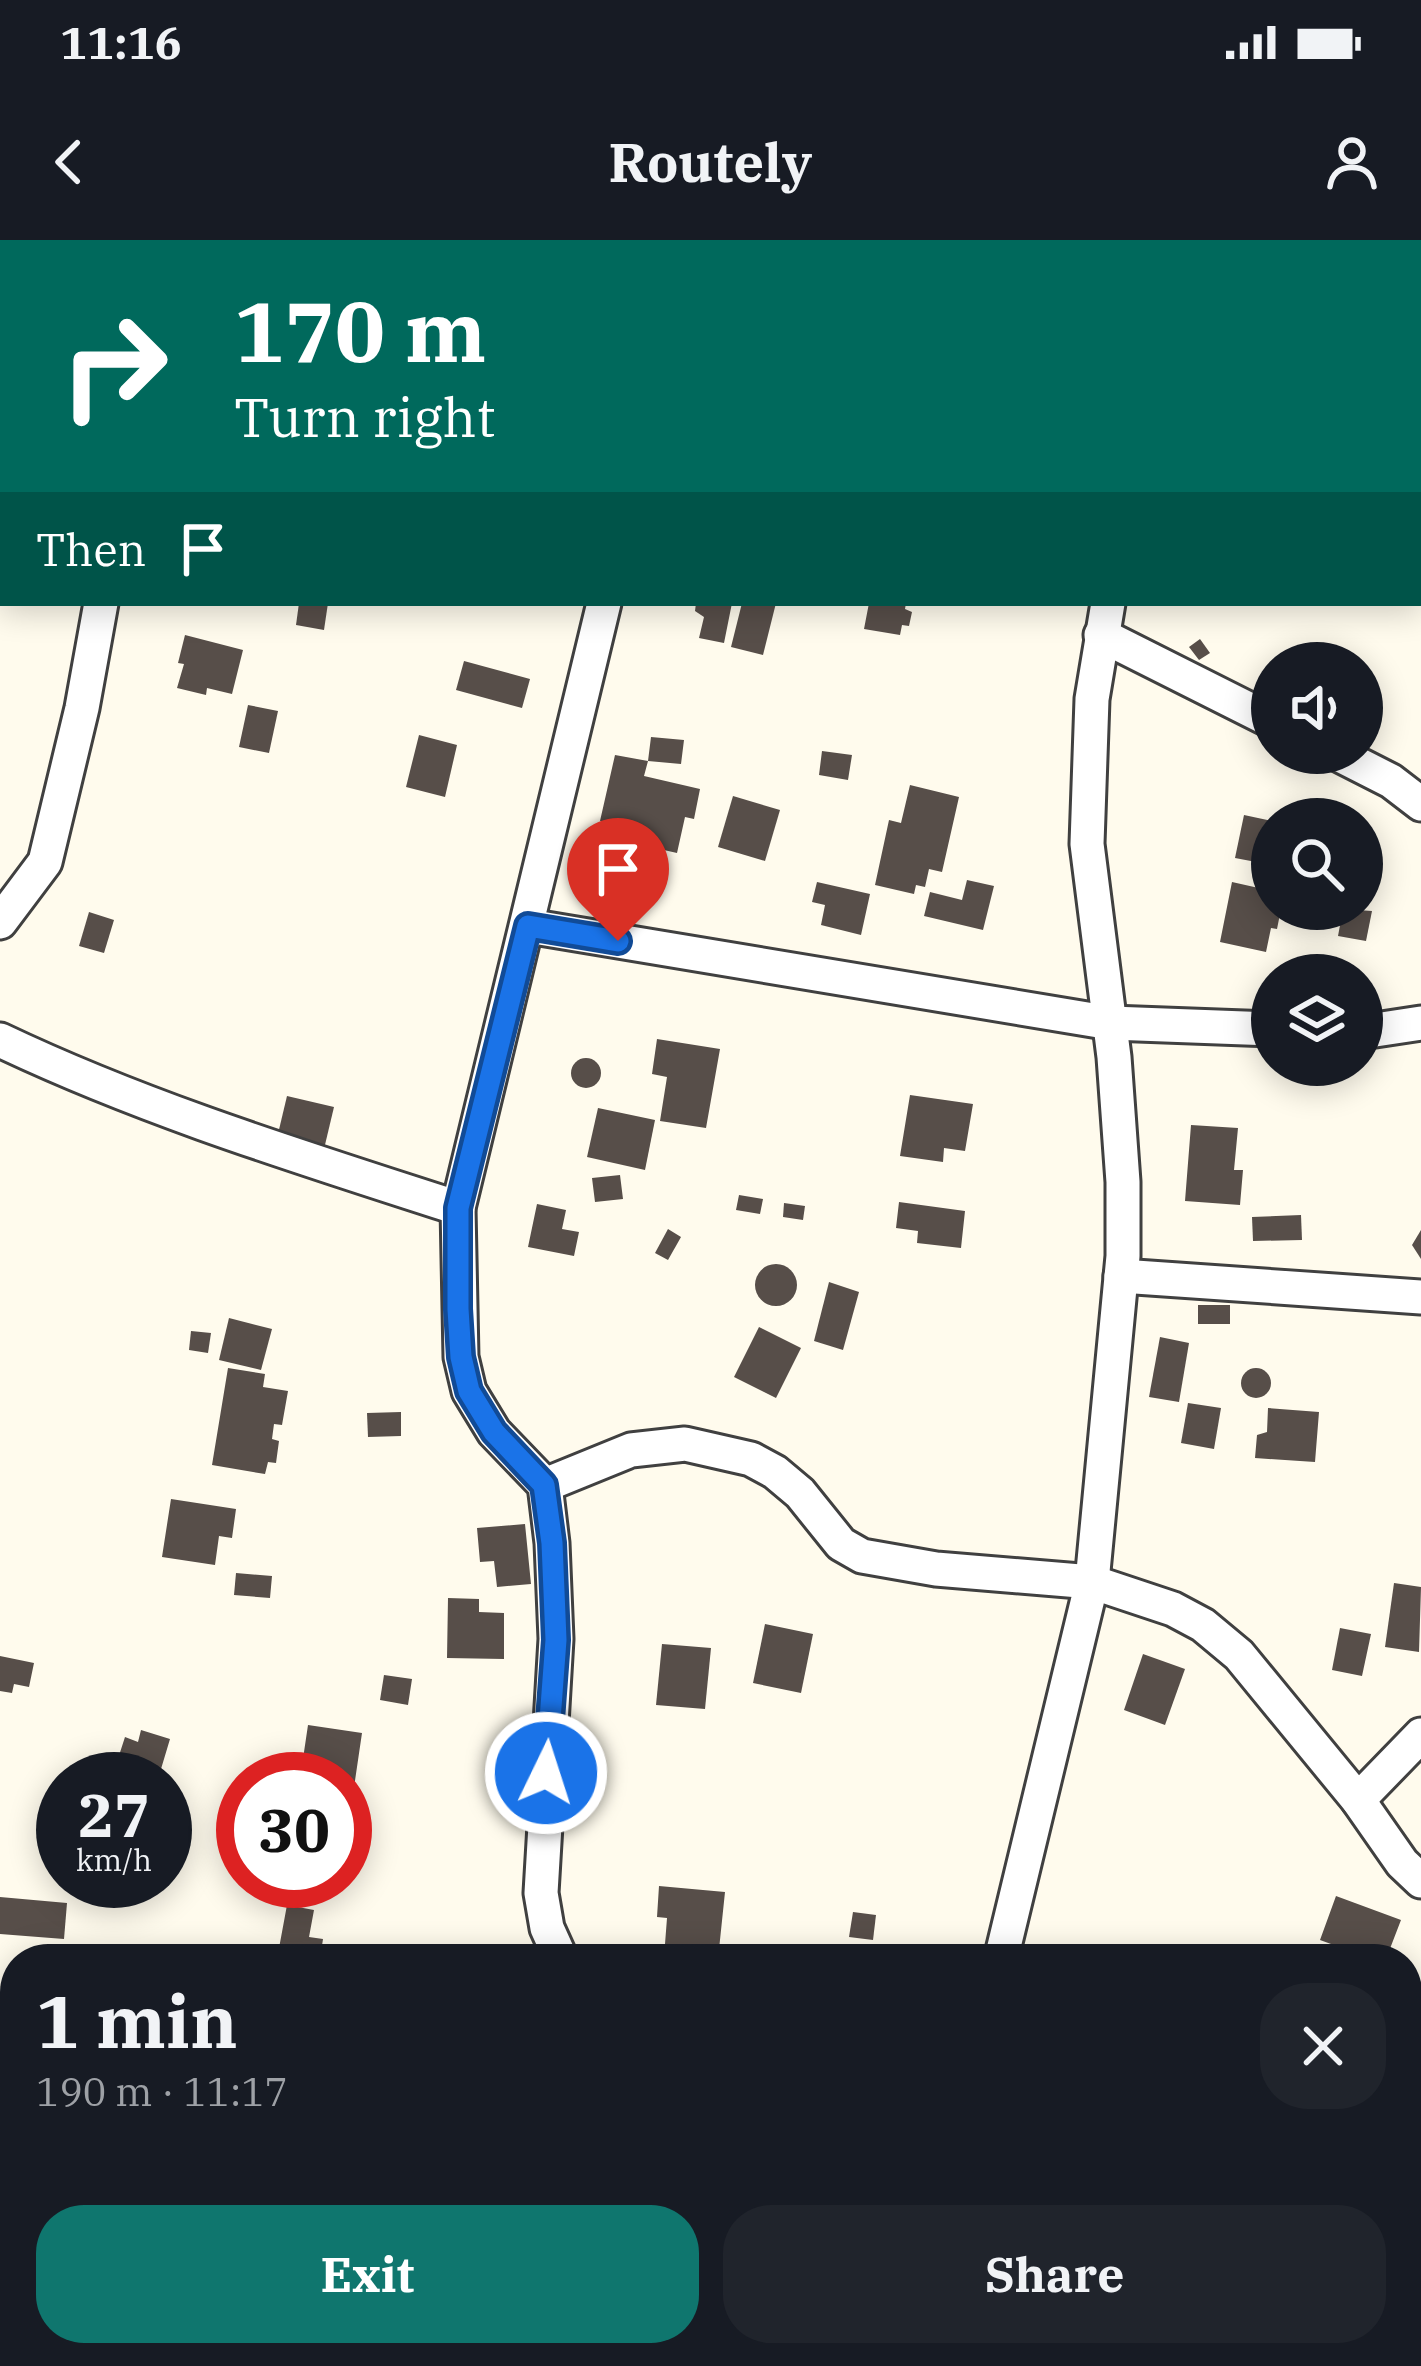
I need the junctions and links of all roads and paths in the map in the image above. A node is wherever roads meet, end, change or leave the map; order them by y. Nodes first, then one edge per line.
1 (100, 606) edge
2 (603, 606) edge
3 (1104, 619) edge
4 (1251, 708) edge
5 (1377, 774) edge
6 (1421, 804) edge
7 (0, 922) edge
8 (528, 926) junction
9 (1111, 1023) junction
10 (1421, 1023) edge
11 (1251, 1028) edge
12 (1383, 1028) edge
13 (0, 1040) edge
14 (458, 1208) junction
15 (1121, 1276) junction
16 (1421, 1297) edge
17 (544, 1485) junction
18 (1091, 1582) junction
19 (1421, 1735) edge
20 (1358, 1800) junction
21 (1421, 1881) edge
22 (555, 1944) edge
23 (1005, 1944) edge

1 - 7 street
2 - 8 street
3 - 4 street
3 - 9 street
5 - 6 street
8 - 9 street
8 - 14 street
9 - 11 street
9 - 15 street
10 - 12 street
13 - 14 street
14 - 17 street
15 - 16 street
15 - 18 street
17 - 18 street
17 - 22 street
18 - 20 street
18 - 23 street
19 - 20 street
20 - 21 street

